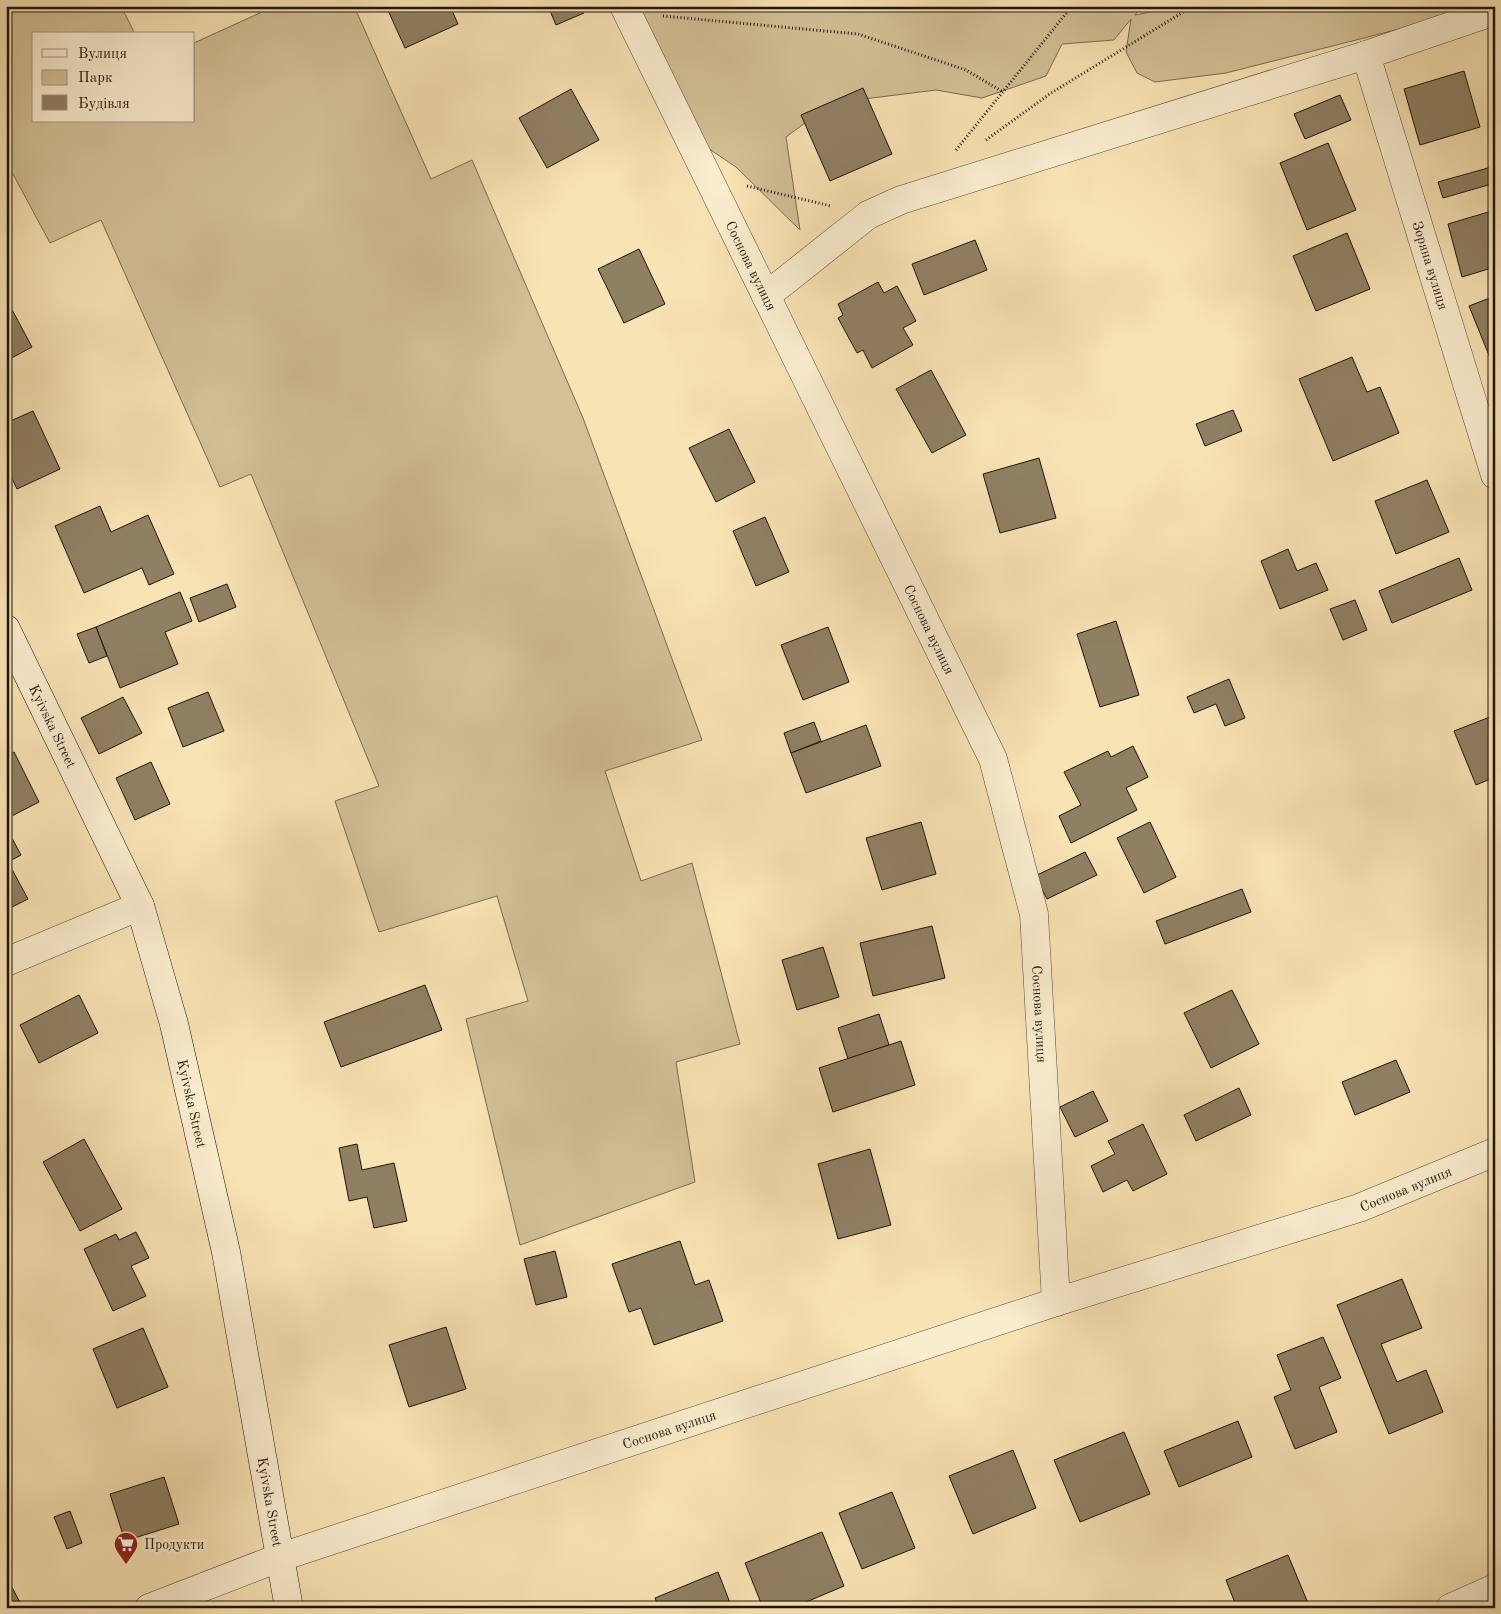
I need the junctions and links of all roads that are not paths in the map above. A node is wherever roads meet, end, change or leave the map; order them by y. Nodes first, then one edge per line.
1 (626, 10) edge
2 (1495, 11) edge
3 (1366, 55) junction
4 (766, 296) junction
5 (1495, 475) edge
6 (6, 628) edge
7 (140, 906) junction
8 (6, 962) edge
9 (1495, 1152) edge
10 (1056, 1302) junction
11 (281, 1557) junction
12 (1495, 1588) edge
13 (149, 1608) edge
14 (289, 1608) edge
15 (1450, 1608) edge

1 - 4 street, Соснова вулиця
2 - 3 street
3 - 4 street
3 - 5 street, Зоряна вулиця
4 - 10 street, Соснова вулиця
6 - 7 street, Kyivska Street
7 - 8 street
7 - 11 street, Kyivska Street
9 - 10 street, Соснова вулиця
10 - 11 street, Соснова вулиця
11 - 13 street, Соснова вулиця
11 - 14 street, Kyivska Street
12 - 15 street

